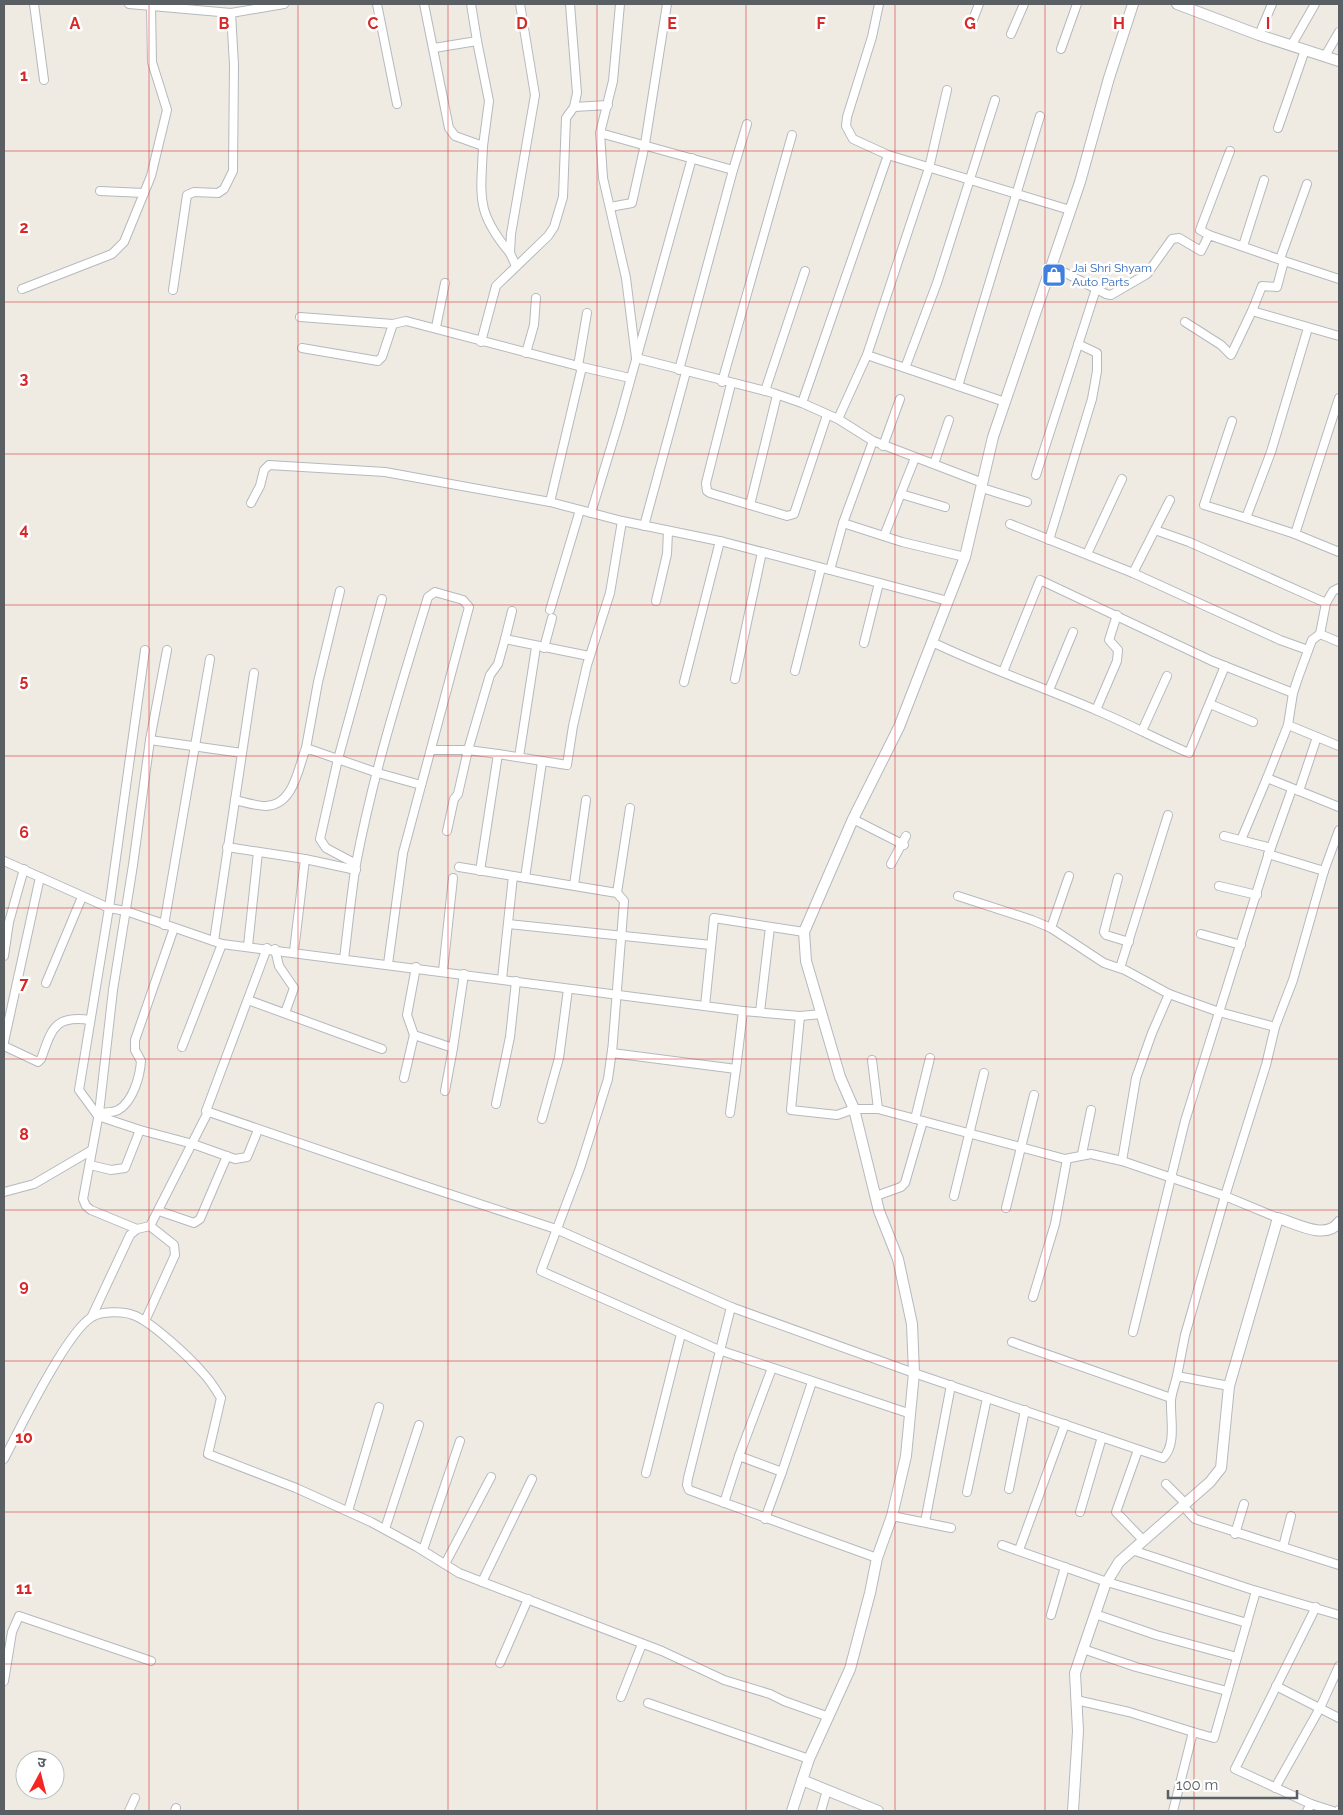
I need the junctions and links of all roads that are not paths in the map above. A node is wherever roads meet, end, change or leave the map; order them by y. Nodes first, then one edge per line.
1 (34, 4) edge
2 (129, 4) edge
3 (284, 4) edge
4 (377, 4) edge
5 (424, 4) edge
6 (471, 4) edge
7 (520, 4) edge
8 (570, 4) edge
9 (620, 4) edge
10 (667, 4) edge
11 (879, 4) edge
12 (979, 4) edge
13 (1024, 4) edge
14 (1077, 4) edge
15 (1133, 4) edge
16 (1177, 4) edge
17 (1272, 4) edge
18 (1315, 4) edge
19 (151, 5) edge
20 (231, 13) junction
21 (971, 25) dead end
22 (1339, 32) edge
23 (1012, 34) dead end
24 (1259, 36) junction
25 (477, 41) junction
26 (1291, 46) junction
27 (434, 48) junction
28 (1062, 49) dead end
29 (1305, 50) junction
30 (1325, 56) junction
31 (1339, 61) edge
32 (44, 80) dead end
33 (947, 90) dead end
34 (995, 100) dead end
35 (397, 104) dead end
36 (608, 105) junction
37 (574, 106) junction
38 (1040, 116) dead end
39 (747, 124) dead end
40 (1278, 128) dead end
41 (600, 133) junction
42 (792, 135) dead end
43 (645, 144) junction
44 (483, 146) junction
45 (1230, 151) dead end
46 (888, 155) junction
47 (692, 158) junction
48 (929, 168) junction
49 (733, 170) junction
50 (970, 180) junction
51 (1264, 180) dead end
52 (1307, 184) dead end
53 (100, 190) dead end
54 (144, 193) junction
55 (1018, 193) junction
56 (610, 206) junction
57 (1070, 210) junction
58 (1209, 235) junction
59 (1243, 246) junction
60 (510, 253) junction
61 (1282, 260) junction
62 (516, 266) junction
63 (1052, 266) junction
64 (805, 271) dead end
65 (1339, 279) edge
66 (445, 283) dead end
67 (22, 289) dead end
68 (1096, 289) junction
69 (173, 290) dead end
70 (536, 298) dead end
71 (1252, 311) junction
72 (587, 314) dead end
73 (300, 317) dead end
74 (1185, 322) dead end
75 (393, 324) junction
76 (436, 327) junction
77 (1308, 328) junction
78 (1339, 336) edge
79 (481, 342) junction
80 (1078, 344) junction
81 (302, 348) dead end
82 (526, 353) junction
83 (867, 355) junction
84 (636, 358) junction
85 (580, 367) junction
86 (905, 368) junction
87 (683, 371) junction
88 (630, 378) junction
89 (722, 382) junction
90 (731, 384) junction
91 (958, 386) junction
92 (765, 392) junction
93 (778, 395) junction
94 (1339, 398) edge
95 (900, 399) dead end
96 (1005, 402) junction
97 (802, 403) junction
98 (827, 415) junction
99 (838, 419) junction
100 (949, 420) dead end
101 (1232, 421) dead end
102 (873, 441) junction
103 (883, 446) junction
104 (915, 458) junction
105 (934, 464) junction
106 (1036, 475) dead end
107 (1122, 479) dead end
108 (982, 485) junction
109 (901, 494) junction
110 (1170, 500) dead end
111 (550, 502) junction
112 (1027, 502) dead end
113 (251, 503) dead end
114 (750, 505) junction
115 (946, 507) dead end
116 (580, 510) junction
117 (591, 513) junction
118 (1246, 518) junction
119 (622, 521) junction
120 (843, 523) junction
121 (1010, 524) dead end
122 (644, 526) junction
123 (1155, 530) junction
124 (668, 531) junction
125 (1295, 534) junction
126 (884, 536) junction
127 (1049, 540) junction
128 (720, 541) junction
129 (762, 552) junction
130 (1339, 552) edge
131 (1087, 554) junction
132 (965, 557) junction
133 (821, 568) junction
134 (830, 570) junction
135 (1133, 573) junction
136 (879, 583) junction
137 (1339, 588) edge
138 (340, 591) dead end
139 (382, 598) dead end
140 (656, 601) dead end
141 (948, 601) junction
142 (1326, 603) junction
143 (512, 612) dead end
144 (1117, 615) junction
145 (1072, 632) dead end
146 (1320, 634) junction
147 (505, 639) junction
148 (932, 642) junction
149 (1339, 642) edge
150 (864, 643) dead end
151 (540, 647) junction
152 (145, 650) dead end
153 (167, 650) dead end
154 (1308, 650) junction
155 (589, 656) junction
156 (210, 659) dead end
157 (1225, 666) junction
158 (795, 671) dead end
159 (1003, 672) junction
160 (254, 673) dead end
161 (1167, 676) dead end
162 (735, 679) dead end
163 (684, 682) dead end
164 (1049, 690) junction
165 (1293, 693) junction
166 (1210, 704) junction
167 (1096, 710) junction
168 (1253, 722) dead end
169 (1288, 725) junction
170 (1142, 731) junction
171 (1317, 737) junction
172 (150, 740) junction
173 (1338, 743) edge
174 (195, 746) junction
175 (306, 748) junction
176 (431, 750) junction
177 (468, 750) junction
178 (242, 753) junction
179 (498, 754) junction
180 (519, 757) junction
181 (338, 759) junction
182 (542, 762) junction
183 (378, 773) junction
184 (1267, 778) junction
185 (421, 785) junction
186 (1296, 790) junction
187 (235, 800) junction
188 (586, 800) dead end
189 (1339, 807) edge
190 (630, 808) dead end
191 (1168, 815) dead end
192 (853, 819) junction
193 (1339, 830) edge
194 (447, 831) dead end
195 (906, 836) dead end
196 (1224, 836) dead end
197 (1241, 840) junction
198 (903, 844) junction
199 (227, 847) junction
200 (1270, 851) junction
201 (258, 852) junction
202 (305, 859) junction
203 (4, 861) edge
204 (891, 864) dead end
205 (356, 867) junction
206 (459, 867) dead end
207 (24, 869) junction
208 (480, 871) junction
209 (1324, 871) junction
210 (513, 876) junction
211 (1070, 876) dead end
212 (40, 877) junction
213 (453, 878) dead end
214 (526, 878) junction
215 (1118, 878) dead end
216 (574, 885) junction
217 (1219, 886) dead end
218 (617, 892) junction
219 (958, 896) dead end
220 (1256, 896) junction
221 (82, 897) junction
222 (109, 908) junction
223 (126, 911) junction
224 (6, 921) edge
225 (508, 924) junction
226 (164, 925) junction
227 (770, 927) junction
228 (174, 928) junction
229 (1051, 928) junction
230 (804, 932) junction
231 (1201, 934) dead end
232 (622, 936) junction
233 (218, 942) junction
234 (1129, 942) junction
235 (711, 945) junction
236 (1241, 945) junction
237 (248, 946) junction
238 (267, 948) junction
239 (275, 949) junction
240 (294, 951) junction
241 (4, 956) edge
242 (344, 959) junction
243 (388, 964) junction
244 (416, 967) junction
245 (1120, 968) junction
246 (443, 971) junction
247 (464, 974) junction
248 (502, 979) junction
249 (516, 981) junction
250 (46, 983) dead end
251 (568, 989) junction
252 (1169, 994) junction
253 (617, 995) junction
254 (248, 1000) junction
255 (706, 1006) junction
256 (743, 1011) junction
257 (760, 1012) junction
258 (1219, 1012) junction
259 (285, 1013) junction
260 (822, 1014) junction
261 (800, 1016) junction
262 (90, 1020) junction
263 (1275, 1027) junction
264 (414, 1035) junction
265 (4, 1042) edge
266 (4, 1046) edge
267 (182, 1047) dead end
268 (453, 1048) junction
269 (382, 1049) dead end
270 (612, 1050) junction
271 (930, 1058) dead end
272 (872, 1060) dead end
273 (736, 1068) junction
274 (984, 1073) dead end
275 (404, 1078) dead end
276 (445, 1090) dead end
277 (1034, 1095) dead end
278 (496, 1104) dead end
279 (854, 1109) junction
280 (878, 1109) junction
281 (1091, 1110) dead end
282 (208, 1112) junction
283 (730, 1113) dead end
284 (98, 1114) junction
285 (542, 1119) dead end
286 (919, 1120) junction
287 (140, 1130) junction
288 (258, 1130) junction
289 (969, 1133) junction
290 (193, 1144) junction
291 (1021, 1147) junction
292 (92, 1150) junction
293 (1082, 1154) junction
294 (227, 1156) junction
295 (1068, 1159) junction
296 (1122, 1161) junction
297 (90, 1165) junction
298 (1172, 1177) junction
299 (4, 1192) edge
300 (876, 1196) junction
301 (954, 1196) dead end
302 (1225, 1196) junction
303 (1006, 1208) dead end
304 (159, 1211) junction
305 (1278, 1218) junction
306 (1339, 1222) edge
307 (150, 1226) junction
308 (556, 1228) junction
309 (137, 1229) junction
310 (1033, 1297) dead end
311 (732, 1307) junction
312 (92, 1316) junction
313 (145, 1321) junction
314 (1133, 1332) dead end
315 (681, 1334) junction
316 (1012, 1342) dead end
317 (719, 1350) junction
318 (772, 1368) junction
319 (914, 1374) junction
320 (1177, 1376) junction
321 (812, 1382) junction
322 (951, 1385) junction
323 (1229, 1386) junction
324 (987, 1398) junction
325 (1172, 1398) junction
326 (379, 1407) dead end
327 (1025, 1410) junction
328 (911, 1414) junction
329 (1065, 1424) junction
330 (419, 1426) dead end
331 (1102, 1437) junction
332 (460, 1441) dead end
333 (1138, 1450) junction
334 (739, 1456) junction
335 (4, 1459) edge
336 (782, 1472) junction
337 (646, 1473) dead end
338 (491, 1477) dead end
339 (532, 1479) dead end
340 (1166, 1484) dead end
341 (1009, 1489) dead end
342 (967, 1492) dead end
343 (724, 1503) junction
344 (1244, 1504) dead end
345 (1184, 1505) junction
346 (348, 1511) junction
347 (1080, 1512) dead end
348 (892, 1516) junction
349 (1291, 1516) dead end
350 (765, 1519) junction
351 (924, 1522) junction
352 (951, 1528) dead end
353 (385, 1529) junction
354 (1235, 1534) junction
355 (1143, 1540) junction
356 (1002, 1545) dead end
357 (1283, 1547) junction
358 (422, 1550) junction
359 (1019, 1550) junction
360 (1132, 1550) junction
361 (877, 1558) junction
362 (445, 1564) junction
363 (1339, 1564) edge
364 (1065, 1567) junction
365 (482, 1582) junction
366 (1107, 1582) junction
367 (1256, 1590) junction
368 (528, 1599) junction
369 (1316, 1607) junction
370 (1095, 1614) junction
371 (1051, 1615) dead end
372 (1339, 1615) edge
373 (1247, 1624) junction
374 (642, 1644) junction
375 (1083, 1649) junction
376 (1237, 1657) junction
377 (151, 1661) dead end
378 (500, 1663) dead end
379 (1339, 1666) edge
380 (4, 1681) edge
381 (1276, 1686) junction
382 (1227, 1691) junction
383 (621, 1697) dead end
384 (1076, 1700) junction
385 (648, 1703) dead end
386 (1320, 1708) junction
387 (829, 1717) junction
388 (1339, 1718) edge
389 (1193, 1732) junction
390 (809, 1759) junction
391 (802, 1780) junction
392 (1275, 1788) junction
393 (827, 1790) junction
394 (135, 1798) dead end
395 (1311, 1804) junction
396 (129, 1811) edge
397 (792, 1811) edge
398 (821, 1811) edge
399 (878, 1811) edge
400 (1073, 1811) edge
401 (1173, 1811) edge
402 (1306, 1811) edge
403 (1332, 1811) edge

1 - 32 street
2 - 19 street
3 - 20 street
4 - 35 street
5 - 27 street
6 - 25 street
7 - 60 street
8 - 37 street
9 - 36 street
10 - 43 street
11 - 46 street
12 - 21 street
13 - 23 street
14 - 28 street
15 - 57 street
16 - 24 street
17 - 24 street
18 - 26 street
19 - 20 street
19 - 54 street
20 - 69 street
22 - 30 street
24 - 26 street
25 - 27 street
25 - 44 street
26 - 29 street
27 - 44 street
29 - 30 street
29 - 40 street
30 - 31 street
33 - 48 street
34 - 50 street
36 - 37 street
36 - 41 street
37 - 62 street
38 - 55 street
39 - 49 street
41 - 43 street
41 - 56 street
42 - 89 street
43 - 47 street
43 - 56 street
44 - 60 street
45 - 58 street
46 - 48 street
46 - 97 street
47 - 49 street
47 - 84 street
48 - 50 street
48 - 83 street
49 - 87 street
50 - 55 street
50 - 86 street
51 - 59 street
52 - 61 street
53 - 54 street
54 - 67 street
55 - 57 street
55 - 91 street
56 - 84 street
57 - 63 street
58 - 59 street
58 - 68 street
59 - 61 street
60 - 62 street
61 - 65 street
61 - 71 street
62 - 79 street
63 - 68 street
63 - 96 street
64 - 92 street
66 - 76 street
68 - 80 street
70 - 82 street
71 - 74 street
71 - 77 street
72 - 85 street
73 - 75 street
75 - 76 street
75 - 81 street
76 - 79 street
77 - 78 street
77 - 118 street
79 - 82 street
80 - 106 street
80 - 127 street
82 - 85 street
83 - 86 street
83 - 99 street
84 - 87 street
84 - 88 street
85 - 88 street
85 - 111 street
86 - 91 street
87 - 89 street
87 - 122 street
88 - 117 street
89 - 90 street
90 - 92 street
90 - 114 street
91 - 96 street
92 - 93 street
93 - 97 street
93 - 114 street
94 - 125 street
95 - 103 street
96 - 108 street
97 - 98 street
98 - 99 street
98 - 114 street
99 - 102 street
100 - 105 street
101 - 118 street
102 - 103 street
102 - 120 street
103 - 104 street
104 - 105 street
104 - 109 street
105 - 108 street
107 - 131 street
108 - 112 street
108 - 132 street
109 - 115 street
109 - 126 street
110 - 123 street
111 - 113 street
111 - 116 street
116 - 117 street
116 - 151 street
117 - 119 street
118 - 125 street
119 - 122 street
119 - 155 street
120 - 126 street
120 - 134 street
121 - 127 street
122 - 124 street
123 - 135 street
123 - 142 street
124 - 128 street
124 - 140 street
125 - 130 street
126 - 132 street
127 - 131 street
128 - 129 street
128 - 163 street
129 - 133 street
129 - 162 street
131 - 135 street
132 - 141 street
133 - 134 street
133 - 158 street
134 - 136 street
135 - 154 street
136 - 141 street
136 - 150 street
137 - 142 street
138 - 175 street
139 - 181 street
141 - 148 street
142 - 146 street
143 - 147 street
144 - 157 street
144 - 159 street
144 - 167 street
145 - 164 street
146 - 149 street
146 - 154 street
147 - 151 street
147 - 177 street
148 - 159 street
148 - 192 street
151 - 155 street
151 - 180 street
152 - 222 street
153 - 172 street
154 - 165 street
155 - 182 street
156 - 174 street
157 - 165 street
157 - 166 street
159 - 164 street
160 - 178 street
161 - 170 street
164 - 167 street
165 - 169 street
166 - 168 street
166 - 170 street
167 - 170 street
169 - 171 street
169 - 184 street
171 - 173 street
171 - 186 street
172 - 174 street
172 - 223 street
174 - 178 street
174 - 226 street
175 - 181 street
175 - 187 street
176 - 177 street
176 - 183 street
176 - 185 street
177 - 179 street
177 - 194 street
178 - 187 street
179 - 180 street
179 - 208 street
180 - 182 street
181 - 183 street
181 - 205 street
182 - 214 street
183 - 185 street
183 - 205 street
184 - 186 street
184 - 197 street
185 - 243 street
186 - 189 street
186 - 200 street
187 - 199 street
188 - 216 street
190 - 218 street
191 - 234 street
192 - 198 street
192 - 230 street
193 - 209 street
195 - 198 street
196 - 197 street
197 - 200 street
198 - 204 street
199 - 201 street
199 - 233 street
200 - 209 street
200 - 220 street
201 - 202 street
201 - 237 street
202 - 205 street
202 - 240 street
203 - 207 street
205 - 242 street
206 - 208 street
207 - 212 street
207 - 224 street
208 - 210 street
209 - 263 street
210 - 214 street
210 - 225 street
211 - 229 street
212 - 221 street
212 - 265 street
213 - 246 street
214 - 216 street
215 - 234 street
216 - 218 street
217 - 220 street
218 - 232 street
219 - 229 street
220 - 236 street
221 - 222 street
221 - 250 street
222 - 223 street
222 - 262 street
223 - 226 street
223 - 284 street
224 - 241 street
225 - 232 street
225 - 248 street
226 - 228 street
227 - 230 street
227 - 235 street
227 - 257 street
228 - 233 street
228 - 284 street
229 - 245 street
230 - 260 street
231 - 236 street
232 - 235 street
232 - 253 street
233 - 237 street
233 - 267 street
234 - 245 street
235 - 255 street
236 - 258 street
237 - 238 street
238 - 239 street
238 - 254 street
239 - 240 street
239 - 259 street
240 - 242 street
242 - 243 street
243 - 244 street
244 - 246 street
244 - 264 street
245 - 252 street
246 - 247 street
247 - 248 street
247 - 268 street
248 - 249 street
249 - 251 street
249 - 278 street
251 - 253 street
251 - 285 street
252 - 258 street
252 - 296 street
253 - 255 street
253 - 270 street
254 - 259 street
254 - 282 street
255 - 256 street
256 - 257 street
256 - 273 street
257 - 261 street
258 - 263 street
258 - 298 street
259 - 269 street
260 - 261 street
260 - 279 street
261 - 279 street
262 - 266 street
262 - 284 street
263 - 302 street
264 - 268 street
264 - 275 street
268 - 276 street
270 - 273 street
270 - 308 street
271 - 286 street
272 - 280 street
273 - 283 street
274 - 289 street
277 - 291 street
279 - 280 street
279 - 300 street
280 - 286 street
281 - 293 street
282 - 288 street
282 - 290 street
284 - 287 street
284 - 292 street
286 - 289 street
286 - 300 street
287 - 290 street
287 - 297 street
288 - 294 street
288 - 308 street
289 - 291 street
289 - 301 street
290 - 294 street
290 - 304 street
291 - 295 street
291 - 303 street
292 - 297 street
292 - 299 street
293 - 295 street
293 - 296 street
294 - 304 street
295 - 310 street
296 - 298 street
297 - 309 street
298 - 302 street
298 - 314 street
300 - 319 street
302 - 305 street
302 - 320 street
304 - 307 street
305 - 306 street
305 - 323 street
307 - 309 street
307 - 313 street
308 - 311 street
308 - 315 street
309 - 312 street
311 - 317 street
311 - 319 street
312 - 313 street
312 - 335 street
313 - 346 street
315 - 317 street
315 - 337 street
316 - 325 street
317 - 318 street
317 - 343 street
318 - 321 street
318 - 334 street
319 - 322 street
319 - 328 street
320 - 323 street
320 - 325 street
321 - 328 street
321 - 336 street
322 - 324 street
322 - 351 street
323 - 345 street
324 - 327 street
324 - 342 street
325 - 333 street
326 - 346 street
327 - 329 street
327 - 341 street
328 - 348 street
329 - 331 street
329 - 359 street
330 - 353 street
331 - 333 street
331 - 347 street
332 - 358 street
333 - 355 street
334 - 336 street
334 - 343 street
336 - 350 street
338 - 362 street
339 - 365 street
340 - 345 street
343 - 350 street
344 - 354 street
345 - 354 street
345 - 355 street
346 - 353 street
348 - 351 street
348 - 361 street
349 - 357 street
350 - 361 street
351 - 352 street
353 - 358 street
354 - 357 street
355 - 360 street
356 - 359 street
357 - 363 street
358 - 362 street
359 - 364 street
360 - 366 street
360 - 367 street
361 - 387 street
362 - 365 street
364 - 366 street
364 - 371 street
365 - 368 street
366 - 370 street
366 - 373 street
367 - 369 street
367 - 373 street
368 - 374 street
368 - 378 street
369 - 372 street
369 - 381 street
370 - 375 street
370 - 376 street
373 - 376 street
374 - 383 street
374 - 387 street
375 - 382 street
375 - 384 street
376 - 382 street
377 - 380 street
379 - 386 street
381 - 386 street
381 - 392 street
382 - 389 street
384 - 389 street
384 - 400 street
385 - 390 street
386 - 388 street
386 - 392 street
387 - 390 street
389 - 401 street
390 - 391 street
391 - 393 street
391 - 397 street
392 - 395 street
393 - 398 street
393 - 399 street
394 - 396 street
395 - 402 street
395 - 403 street

